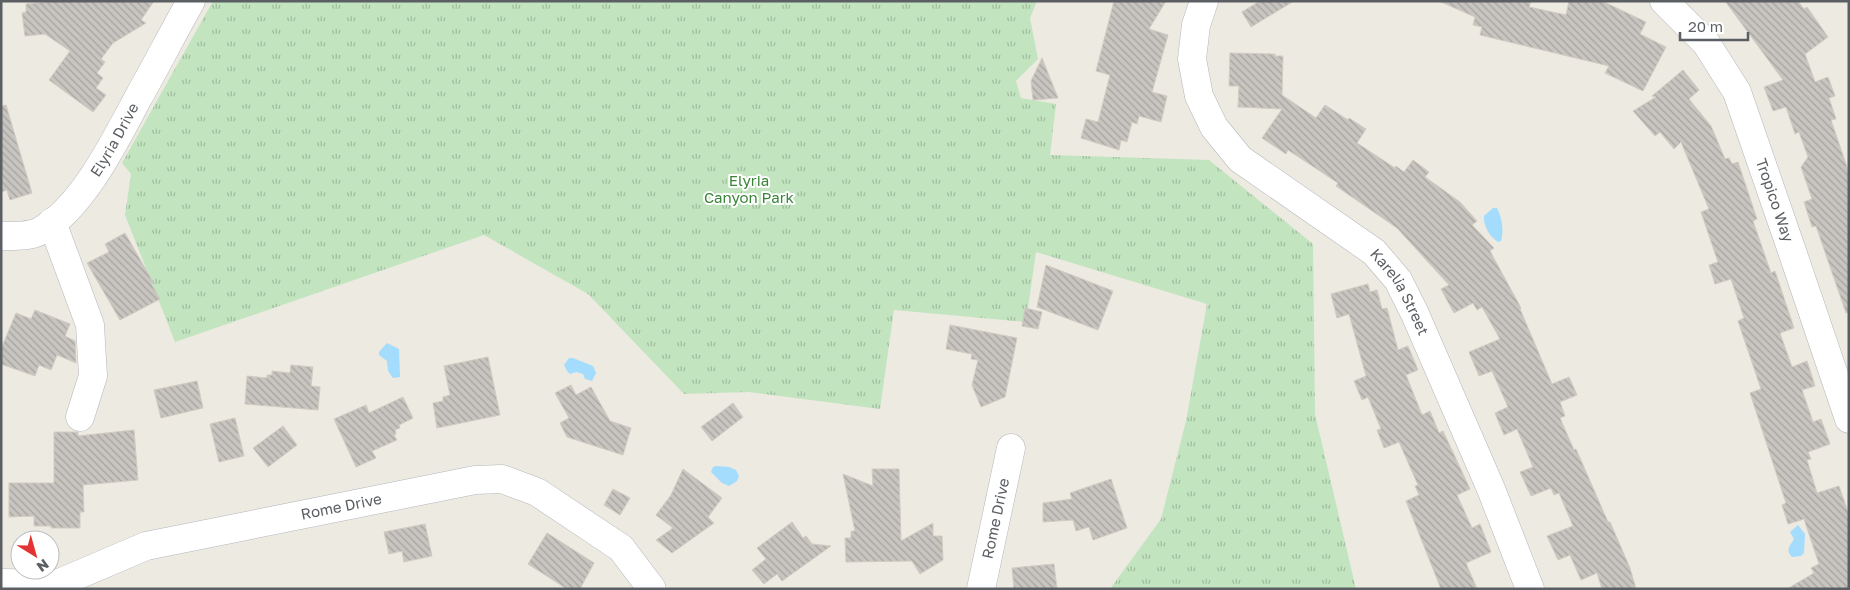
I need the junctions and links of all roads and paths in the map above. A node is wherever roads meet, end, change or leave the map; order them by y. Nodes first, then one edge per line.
1 (192, 1) edge
2 (1204, 1) edge
3 (1664, 1) edge
4 (52, 222) junction
5 (1, 236) edge
6 (80, 417) dead end
7 (1849, 420) edge
8 (1011, 448) dead end
9 (1, 583) edge
10 (652, 589) edge
11 (981, 589) edge
12 (1530, 589) edge

1 - 4 street, Elyria Drive
2 - 12 street, Karelia Street
3 - 7 street, Tropico Way
4 - 5 street, Elyria Drive
4 - 6 street
8 - 11 street, Rome Drive
9 - 10 street, Rome Drive

